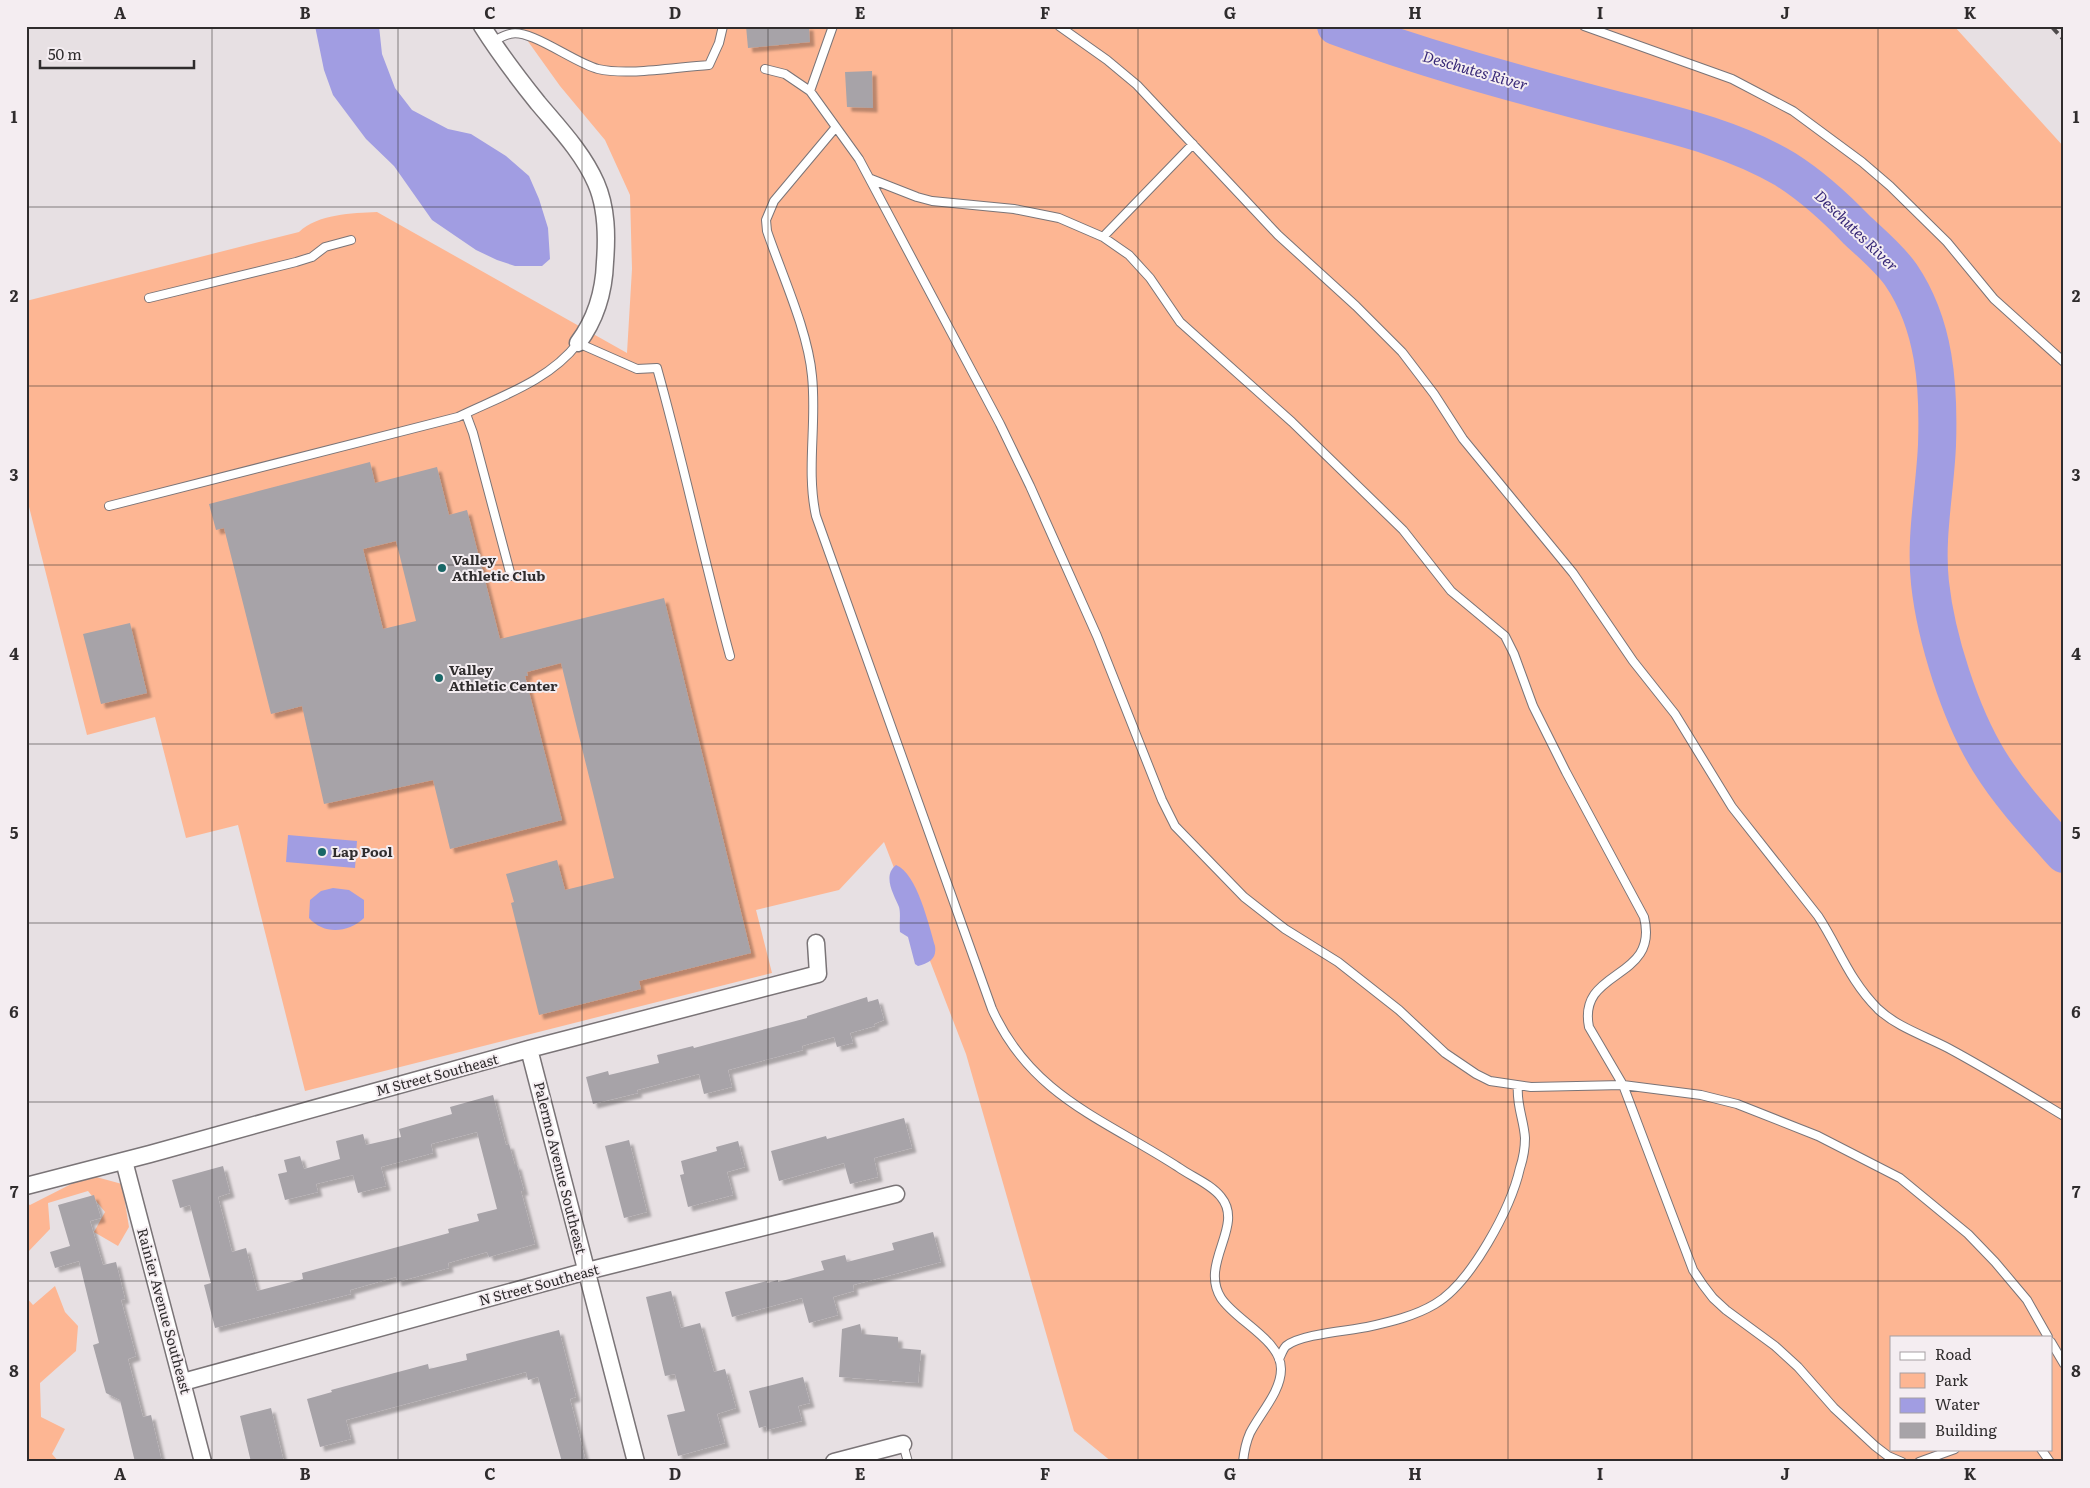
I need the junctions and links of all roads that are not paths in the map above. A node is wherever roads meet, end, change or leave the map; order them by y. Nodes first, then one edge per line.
1 (482, 26) edge
2 (723, 26) edge
3 (832, 26) edge
4 (1059, 26) edge
5 (1584, 26) edge
6 (492, 42) junction
7 (765, 69) dead end
8 (810, 90) junction
9 (836, 127) junction
10 (1193, 144) junction
11 (871, 179) junction
12 (1103, 237) junction
13 (351, 240) dead end
14 (149, 298) dead end
15 (578, 343) junction
16 (2064, 362) edge
17 (466, 414) junction
18 (110, 506) dead end
19 (511, 576) dead end
20 (730, 656) dead end
21 (816, 943) dead end
22 (530, 1049) junction
23 (1623, 1085) junction
24 (1518, 1086) junction
25 (2064, 1116) edge
26 (124, 1161) junction
27 (26, 1186) edge
28 (896, 1194) dead end
29 (587, 1271) junction
30 (2047, 1336) edge
31 (2052, 1344) edge
32 (1279, 1360) junction
33 (2064, 1364) edge
34 (183, 1382) junction
35 (903, 1444) joint
36 (1953, 1450) edge
37 (2042, 1450) edge
38 (203, 1462) edge
39 (636, 1462) edge
40 (834, 1462) edge
41 (908, 1462) edge
42 (1243, 1462) edge
43 (1902, 1462) edge
44 (1919, 1462) edge
45 (2050, 1462) edge

1 - 6 street
2 - 6 lane
3 - 8 lane
4 - 10 lane
5 - 16 lane
6 - 15 street
7 - 8 lane
8 - 9 lane
9 - 11 lane
9 - 32 lane
10 - 12 lane
10 - 25 lane
11 - 12 lane
11 - 24 lane
12 - 23 lane
13 - 14 lane
15 - 17 lane
15 - 20 lane
17 - 18 lane
17 - 19 lane
21 - 22 street, M Street Southeast
22 - 26 street, M Street Southeast
22 - 29 street, Palermo Avenue Southeast
23 - 24 lane
23 - 30 lane
23 - 43 lane
24 - 32 lane
26 - 27 street, M Street Southeast
26 - 34 street, Rainier Avenue Southeast
28 - 29 street, N Street Southeast
29 - 34 street, N Street Southeast
29 - 39 street, Palermo Avenue Southeast
31 - 33 lane
32 - 42 lane
34 - 38 street, Rainier Avenue Southeast
35 - 40 street
35 - 41 lane
36 - 44 lane
37 - 45 lane

